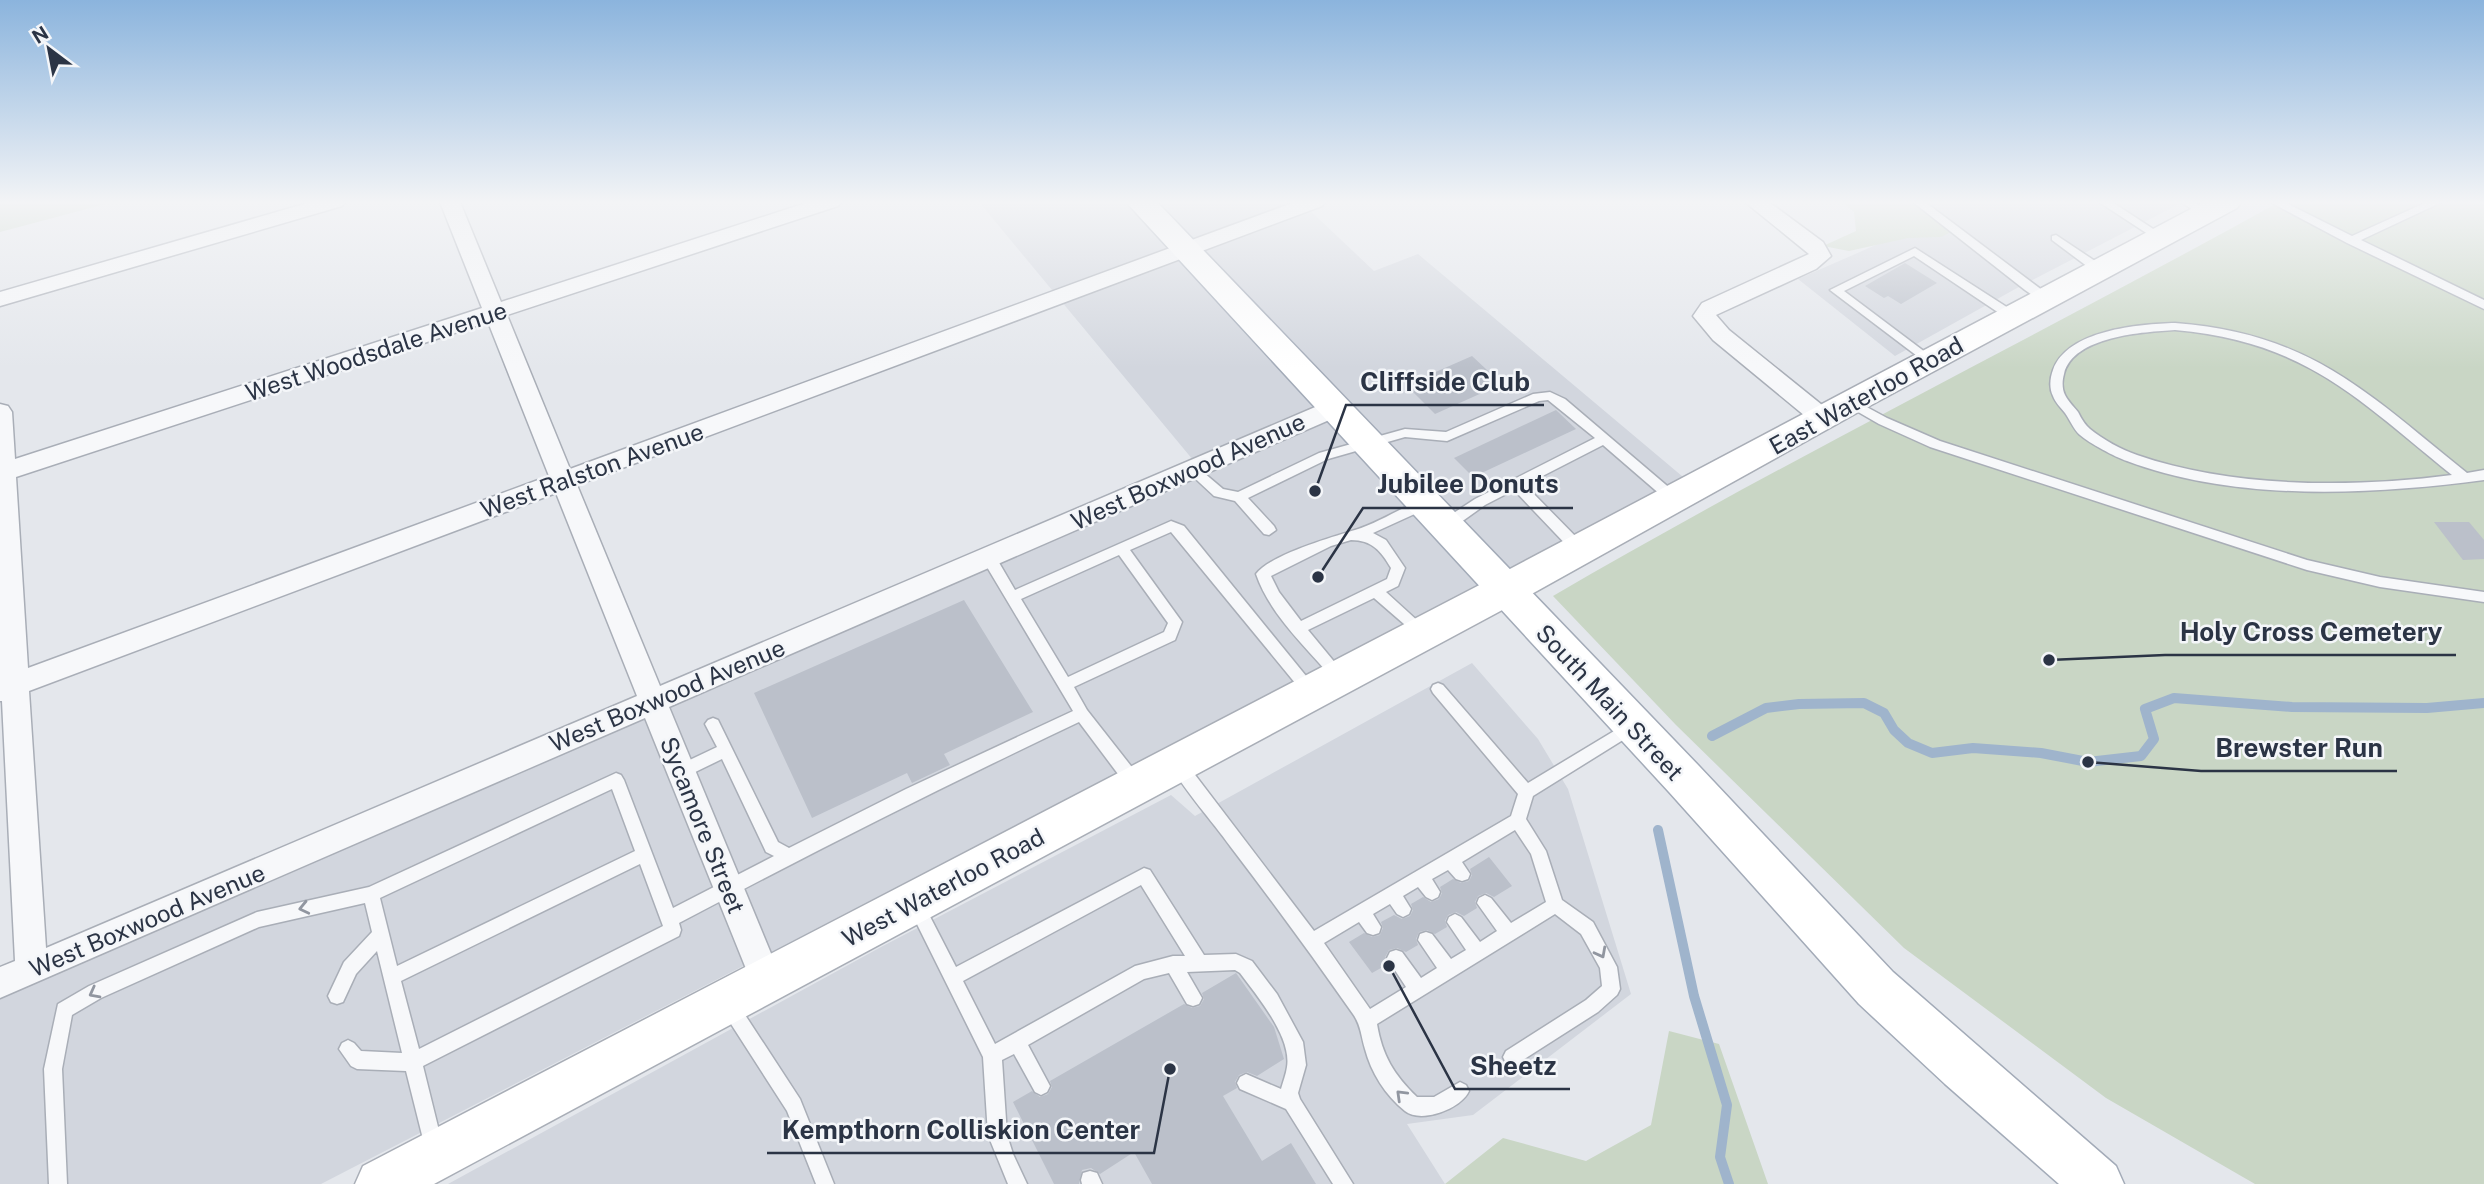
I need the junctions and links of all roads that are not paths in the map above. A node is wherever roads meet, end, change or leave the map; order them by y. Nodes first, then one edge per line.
1 (144, 257) edge
2 (473, 257) edge
3 (662, 257) edge
4 (1168, 257) edge
5 (1191, 257) edge
6 (1818, 257) edge
7 (1902, 257) edge
8 (1924, 257) edge
9 (1991, 257) edge
10 (2082, 257) edge
11 (2124, 257) edge
12 (2383, 257) edge
13 (2100, 270) junction
14 (0, 299) edge
15 (2046, 299) junction
16 (2484, 305) edge
17 (495, 312) junction
18 (2012, 316) junction
19 (1929, 360) junction
20 (1335, 408) junction
21 (1837, 410) junction
22 (0, 412) edge
23 (1605, 439) junction
24 (1368, 444) junction
25 (1192, 470) junction
26 (2, 473) edge
27 (2484, 475) edge
28 (2465, 478) junction
29 (563, 481) junction
30 (1516, 484) junction
31 (1239, 496) junction
32 (1674, 499) junction
33 (1435, 515) junction
34 (1269, 530) dead end
35 (1360, 533) junction
36 (1121, 548) junction
37 (1579, 549) junction
38 (989, 558) junction
39 (1505, 590) junction
40 (1376, 591) junction
41 (1012, 597) junction
42 (2484, 597) edge
43 (1300, 628) junction
44 (1424, 633) junction
45 (1065, 685) junction
46 (1326, 685) junction
47 (8, 687) edge
48 (1438, 689) dead end
49 (652, 701) junction
50 (1082, 714) junction
51 (713, 724) dead end
52 (1634, 726) junction
53 (726, 750) junction
54 (1177, 763) junction
55 (680, 772) junction
56 (1136, 785) junction
57 (1526, 792) junction
58 (1518, 820) junction
59 (644, 855) junction
60 (789, 856) junction
61 (1450, 860) junction
62 (1462, 874) dead end
63 (1420, 877) junction
64 (729, 889) junction
65 (1432, 892) dead end
66 (371, 894) junction
67 (1392, 894) junction
68 (914, 902) junction
69 (1485, 903) dead end
70 (1555, 905) junction
71 (1403, 909) dead end
72 (1362, 912) junction
73 (669, 919) junction
74 (1455, 922) dead end
75 (1373, 927) dead end
76 (1509, 933) junction
77 (381, 934) junction
78 (1312, 940) junction
79 (1426, 940) dead end
80 (1478, 952) junction
81 (1396, 958) dead end
82 (1199, 963) junction
83 (1173, 964) junction
84 (31, 970) junction
85 (1449, 970) junction
86 (392, 977) junction
87 (953, 978) junction
88 (0, 983) edge
89 (1419, 989) junction
90 (746, 990) junction
91 (337, 996) dead end
92 (1193, 998) dead end
93 (1368, 1020) junction
94 (1017, 1042) junction
95 (348, 1049) dead end
96 (992, 1056) junction
97 (1512, 1057) dead end
98 (412, 1062) junction
99 (1246, 1083) dead end
100 (1041, 1086) dead end
101 (1460, 1090) dead end
102 (1292, 1103) junction
103 (405, 1174) edge
104 (58, 1184) edge
105 (825, 1184) edge
106 (1018, 1184) edge
107 (1344, 1184) edge
108 (2098, 1184) edge

1 - 14 street
2 - 17 street, Sycamore Street
3 - 17 street, West Woodsdale Avenue
4 - 29 street, West Ralston Avenue
5 - 20 main road, South Main Street
6 - 21 street
7 - 19 lane
8 - 18 lane
9 - 15 lane
10 - 13 lane
11 - 13 main road, East Waterloo Road
12 - 16 lane
13 - 15 main road, East Waterloo Road
15 - 18 main road, East Waterloo Road
17 - 26 street, West Woodsdale Avenue
17 - 29 street, Sycamore Street
18 - 19 main road, East Waterloo Road
19 - 21 main road, East Waterloo Road
20 - 24 main road, South Main Street
20 - 25 street, West Boxwood Avenue
21 - 32 main road, East Waterloo Road
21 - 42 lane
22 - 26 street
23 - 24 lane
23 - 30 lane
23 - 32 lane
24 - 31 lane
24 - 33 main road, South Main Street
25 - 31 lane
25 - 38 street, West Boxwood Avenue
26 - 47 street
27 - 28 lane
28 - 28 lane
29 - 47 street, West Ralston Avenue
29 - 49 street, Sycamore Street
30 - 33 lane
30 - 37 lane
31 - 34 lane
32 - 37 main road, East Waterloo Road
33 - 35 lane
33 - 39 main road, South Main Street
35 - 40 lane
35 - 43 lane
36 - 41 lane
36 - 45 lane
36 - 46 lane
37 - 39 main road, East Waterloo Road
38 - 41 lane
38 - 49 street, West Boxwood Avenue
39 - 44 main road, West Waterloo Road
39 - 52 main road, South Main Street
40 - 43 lane
40 - 44 lane
41 - 45 lane
43 - 46 lane
44 - 46 main road, West Waterloo Road
45 - 50 lane
46 - 54 main road, West Waterloo Road
47 - 84 street
48 - 57 lane
49 - 55 street, Sycamore Street
49 - 84 street, West Boxwood Avenue
50 - 56 lane
50 - 60 lane
51 - 53 lane
52 - 57 lane
52 - 108 main road, South Main Street
53 - 55 lane
53 - 60 lane
54 - 56 main road, West Waterloo Road
54 - 78 lane
55 - 64 street, Sycamore Street
56 - 68 main road, West Waterloo Road
57 - 58 lane
58 - 61 lane
58 - 70 lane
59 - 66 lane
59 - 73 lane
59 - 86 lane
60 - 64 lane
61 - 62 lane
61 - 63 lane
63 - 65 lane
63 - 67 lane
64 - 73 lane
64 - 90 street, Sycamore Street
66 - 77 lane
66 -> 104 lane
67 - 71 lane
67 - 72 lane
68 - 87 lane
68 - 90 main road, West Waterloo Road
69 - 76 lane
70 - 76 lane
70 -> 97 lane
72 - 75 lane
72 - 78 lane
73 - 98 lane
74 - 80 lane
76 - 80 lane
77 - 86 lane
77 - 91 lane
78 - 93 lane
79 - 85 lane
80 - 85 lane
81 - 89 lane
82 - 83 lane
82 - 87 lane
82 - 102 lane
83 - 92 lane
83 - 94 lane
84 - 88 street, West Boxwood Avenue
85 - 89 lane
86 - 98 lane
87 - 96 lane
89 - 93 lane
90 - 103 main road, West Waterloo Road
90 - 105 lane
101 -> 93 lane
94 - 96 lane
94 - 100 lane
95 - 98 lane
96 - 106 lane
98 - 103 lane
99 - 102 lane
102 - 107 lane

